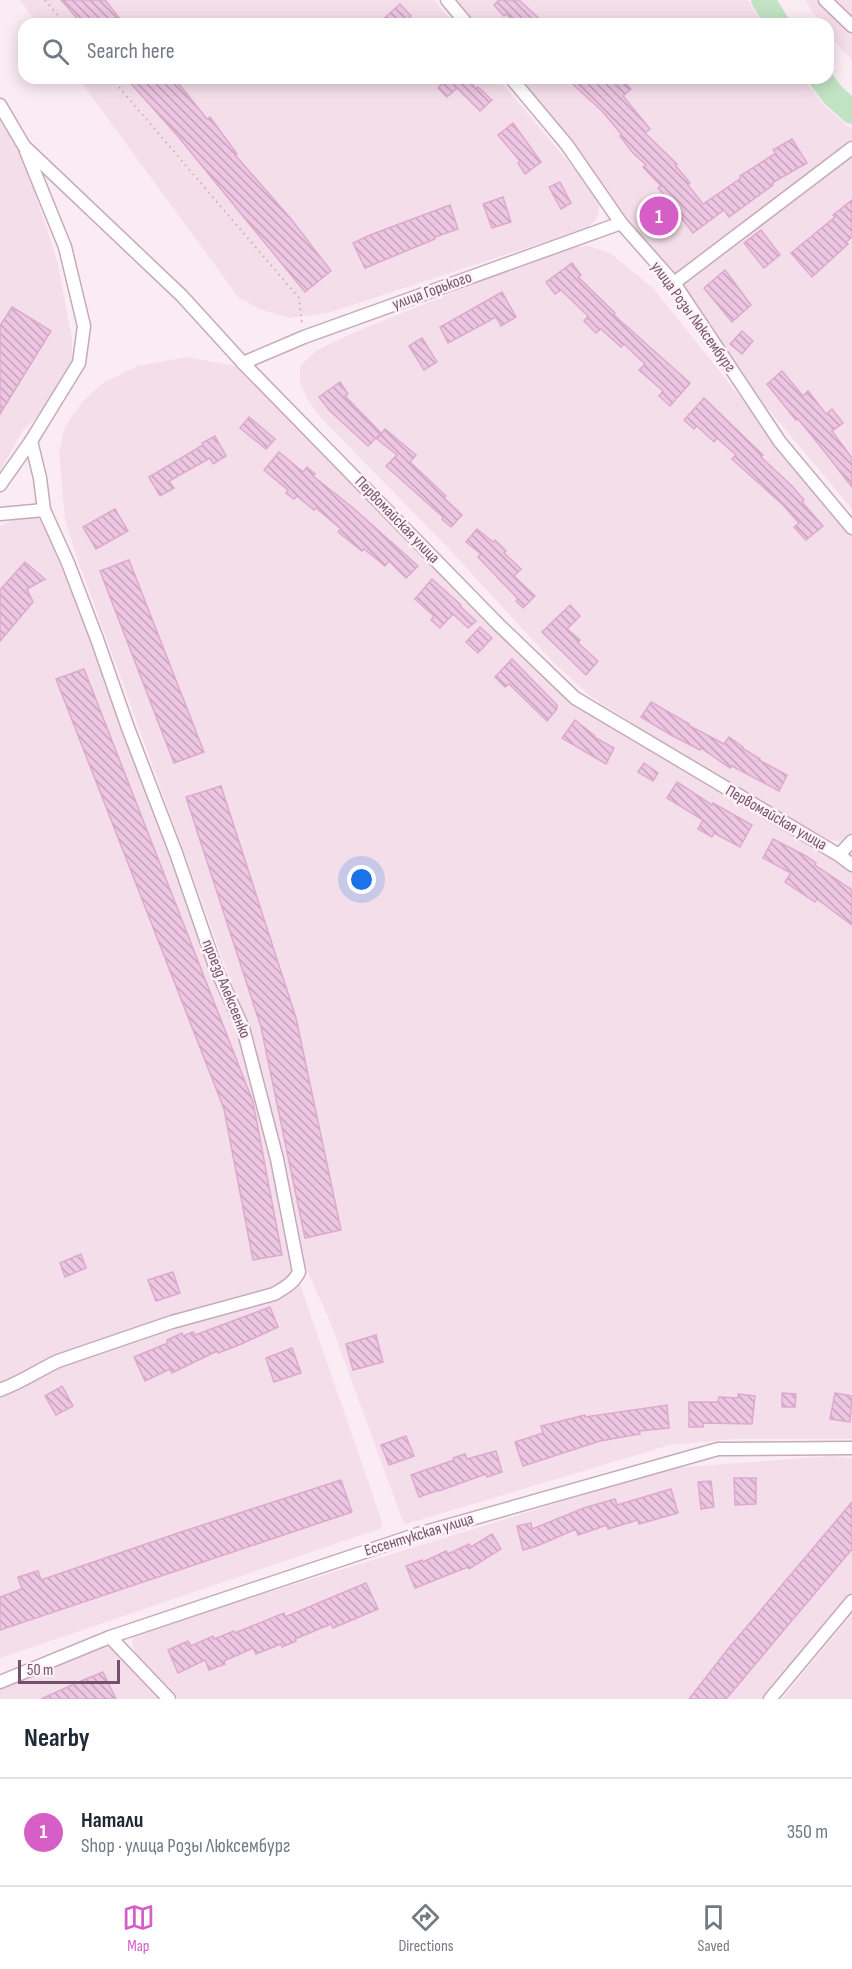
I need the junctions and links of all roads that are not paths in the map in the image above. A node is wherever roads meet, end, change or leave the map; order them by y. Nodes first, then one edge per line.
1 (447, 0) edge
2 (825, 0) edge
3 (461, 18) edge
4 (852, 26) edge
5 (516, 84) edge
6 (0, 105) edge
7 (24, 146) junction
8 (850, 150) edge
9 (621, 223) junction
10 (674, 283) junction
11 (243, 363) junction
12 (30, 441) junction
13 (0, 485) edge
14 (44, 510) junction
15 (0, 514) edge
16 (852, 528) edge
17 (852, 841) edge
18 (839, 855) junction
19 (852, 865) edge
20 (0, 1390) edge
21 (852, 1448) edge
22 (852, 1601) edge
23 (110, 1637) junction
24 (0, 1682) edge
25 (169, 1699) edge
26 (770, 1699) edge

1 - 3 street
2 - 4 street
5 - 9 street, улица Розы Люксембург
6 - 7 street, Первомайская улица
7 - 11 street, Первомайская улица
7 - 12 street
8 - 10 street
9 - 10 street, улица Розы Люксембург
9 - 11 street, улица Горького
10 - 16 street, улица Розы Люксембург
11 - 18 street, Первомайская улица
12 - 13 street
12 - 14 street, проезд Алексеенко
14 - 15 street
14 - 20 street, проезд Алексеенко
17 - 18 street
18 - 19 street, Первомайская улица
21 - 23 street, Ессентукская улица
22 - 26 street
23 - 24 street, Ессентукская улица
23 - 25 street

